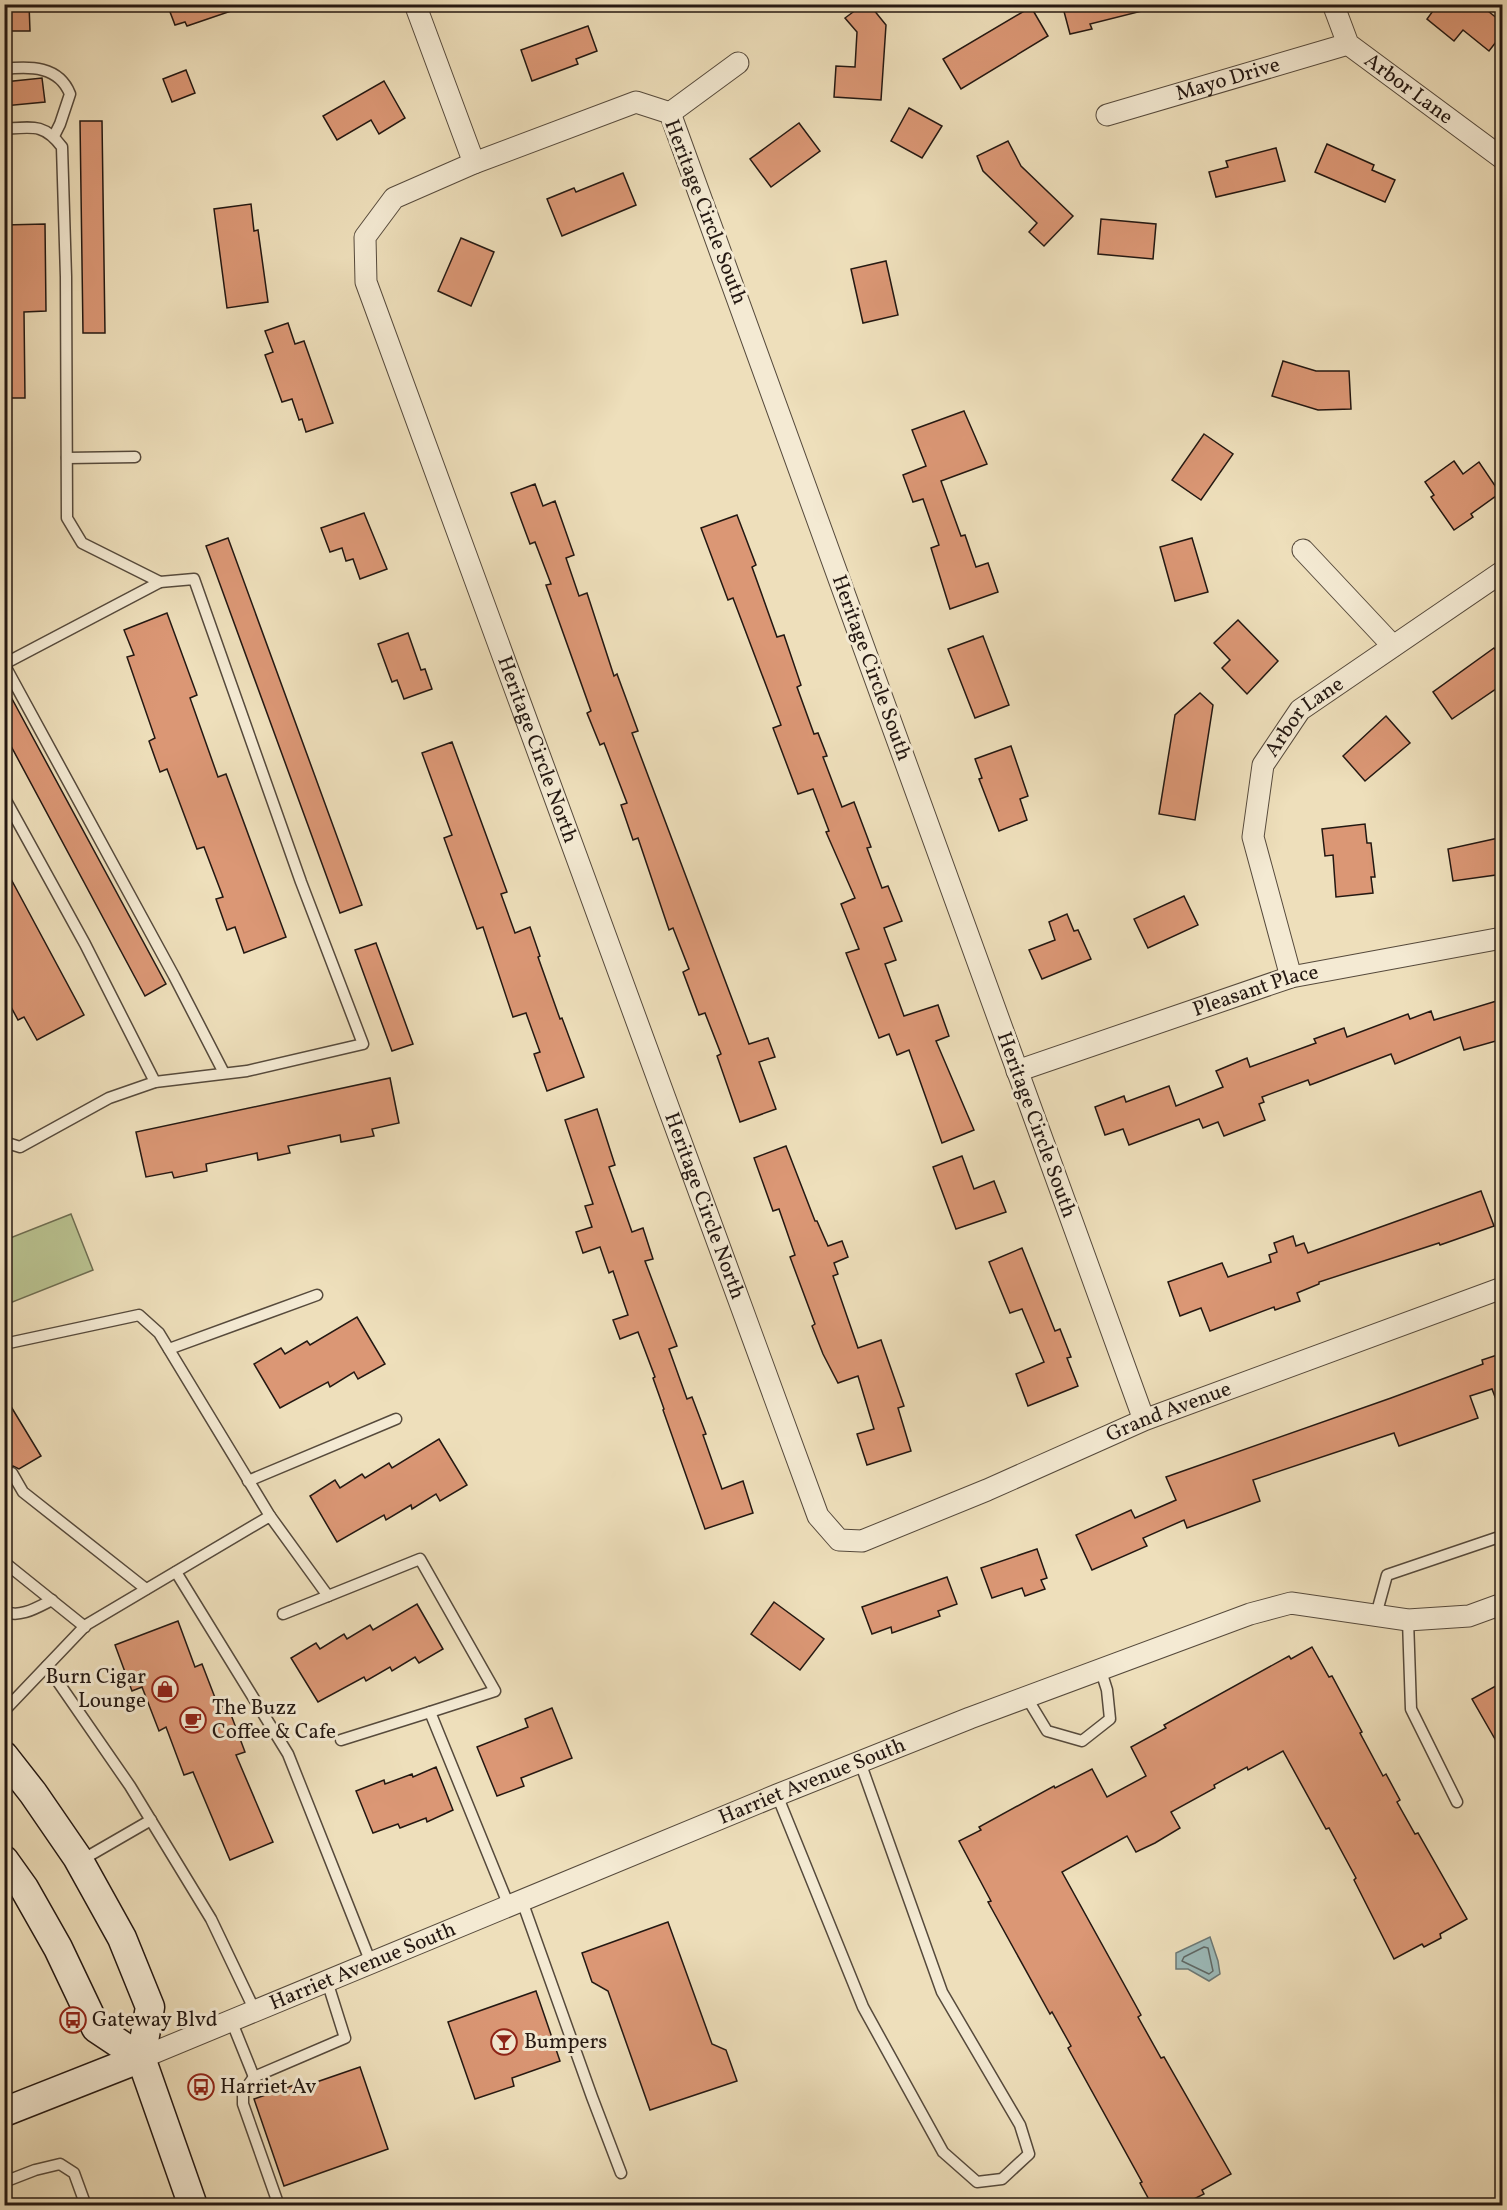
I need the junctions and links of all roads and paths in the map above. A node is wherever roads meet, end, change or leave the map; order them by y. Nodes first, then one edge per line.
1 (416, 4) edge
2 (1334, 4) edge
3 (1348, 44) junction
4 (738, 63) dead end
5 (4, 69) edge
6 (670, 113) junction
7 (1107, 115) dead end
8 (4, 129) edge
9 (54, 136) junction
10 (1503, 158) edge
11 (474, 164) junction
12 (135, 457) dead end
13 (67, 458) junction
14 (1303, 550) dead end
15 (1503, 572) edge
16 (160, 582) junction
17 (1393, 646) junction
18 (4, 797) edge
19 (1503, 938) edge
20 (1291, 977) junction
21 (1017, 1071) junction
22 (224, 1073) junction
23 (155, 1082) junction
24 (4, 1142) edge
25 (1503, 1288) edge
26 (317, 1295) dead end
27 (4, 1344) edge
28 (169, 1349) junction
29 (396, 1419) dead end
30 (1144, 1420) junction
31 (12, 1473) dead end
32 (248, 1480) junction
33 (270, 1516) junction
34 (1503, 1536) edge
35 (839, 1540) joint
36 (4, 1562) edge
37 (176, 1572) junction
38 (146, 1589) junction
39 (328, 1596) junction
40 (52, 1600) junction
41 (1503, 1604) edge
42 (4, 1611) edge
43 (283, 1614) dead end
44 (1376, 1615) junction
45 (1408, 1620) junction
46 (85, 1627) junction
47 (47, 1666) junction
48 (1101, 1671) junction
49 (1027, 1698) junction
50 (4, 1711) edge
51 (430, 1712) junction
52 (341, 1740) dead end
53 (4, 1756) edge
54 (860, 1762) junction
55 (777, 1795) junction
56 (1457, 1802) dead end
57 (151, 1820) junction
58 (4, 1860) edge
59 (80, 1861) junction
60 (516, 1904) junction
61 (371, 1963) junction
62 (327, 1981) junction
63 (255, 2011) junction
64 (231, 2020) junction
65 (141, 2058) junction
66 (254, 2077) junction
67 (4, 2112) edge
68 (621, 2173) dead end
69 (4, 2182) edge
70 (86, 2205) edge
71 (193, 2205) edge
72 (279, 2205) edge

1 - 11 street
2 - 3 street, Arbor Lane
3 - 7 street, Mayo Drive
3 - 10 street, Arbor Lane
4 - 6 street
5 - 9 lane
6 - 11 street, Heritage Circle South
6 - 21 street, Heritage Circle South
8 - 9 lane
9 - 13 lane
11 - 35 street, Heritage Circle North
12 - 13 lane
13 - 16 lane
14 - 17 street
15 - 17 street, Arbor Lane
16 - 22 lane
16 - 22 lane
17 - 20 street, Arbor Lane
18 - 23 lane
19 - 20 street, Pleasant Place
20 - 21 street, Pleasant Place
21 - 30 street, Heritage Circle South
22 - 23 lane
23 - 24 lane
25 - 30 street, Grand Avenue
26 - 28 lane
27 - 28 lane
28 - 32 lane
29 - 32 lane
30 - 35 street, Grand Avenue
31 - 38 lane
32 - 33 lane
33 - 37 lane
33 - 39 lane
34 - 44 lane
36 - 40 lane
37 - 38 lane
37 - 61 lane
38 - 46 lane
39 - 43 lane
39 - 51 lane
40 - 42 lane
40 - 46 lane
41 - 45 street, Harriet Avenue South
44 - 45 street, Harriet Avenue South
44 - 48 street, Harriet Avenue South
45 - 56 lane
46 - 47 lane
47 - 50 lane
47 - 57 lane
48 - 49 street, Harriet Avenue South
48 - 49 lane
49 - 54 street, Harriet Avenue South
51 - 52 lane
51 - 60 lane
53 - 59 street
54 - 55 street, Harriet Avenue South
54 - 55 lane
55 - 60 street, Harriet Avenue South
57 - 59 lane
57 - 63 lane
58 - 65 street
59 - 65 street
60 - 61 street, Harriet Avenue South
60 - 68 lane
61 - 62 street, Harriet Avenue South
62 - 63 street, Harriet Avenue South
62 - 66 lane
63 - 64 street, Harriet Avenue South
64 - 65 street, Harriet Avenue South
64 - 66 lane
65 - 67 street
65 - 71 street
66 - 72 lane
69 - 70 lane

